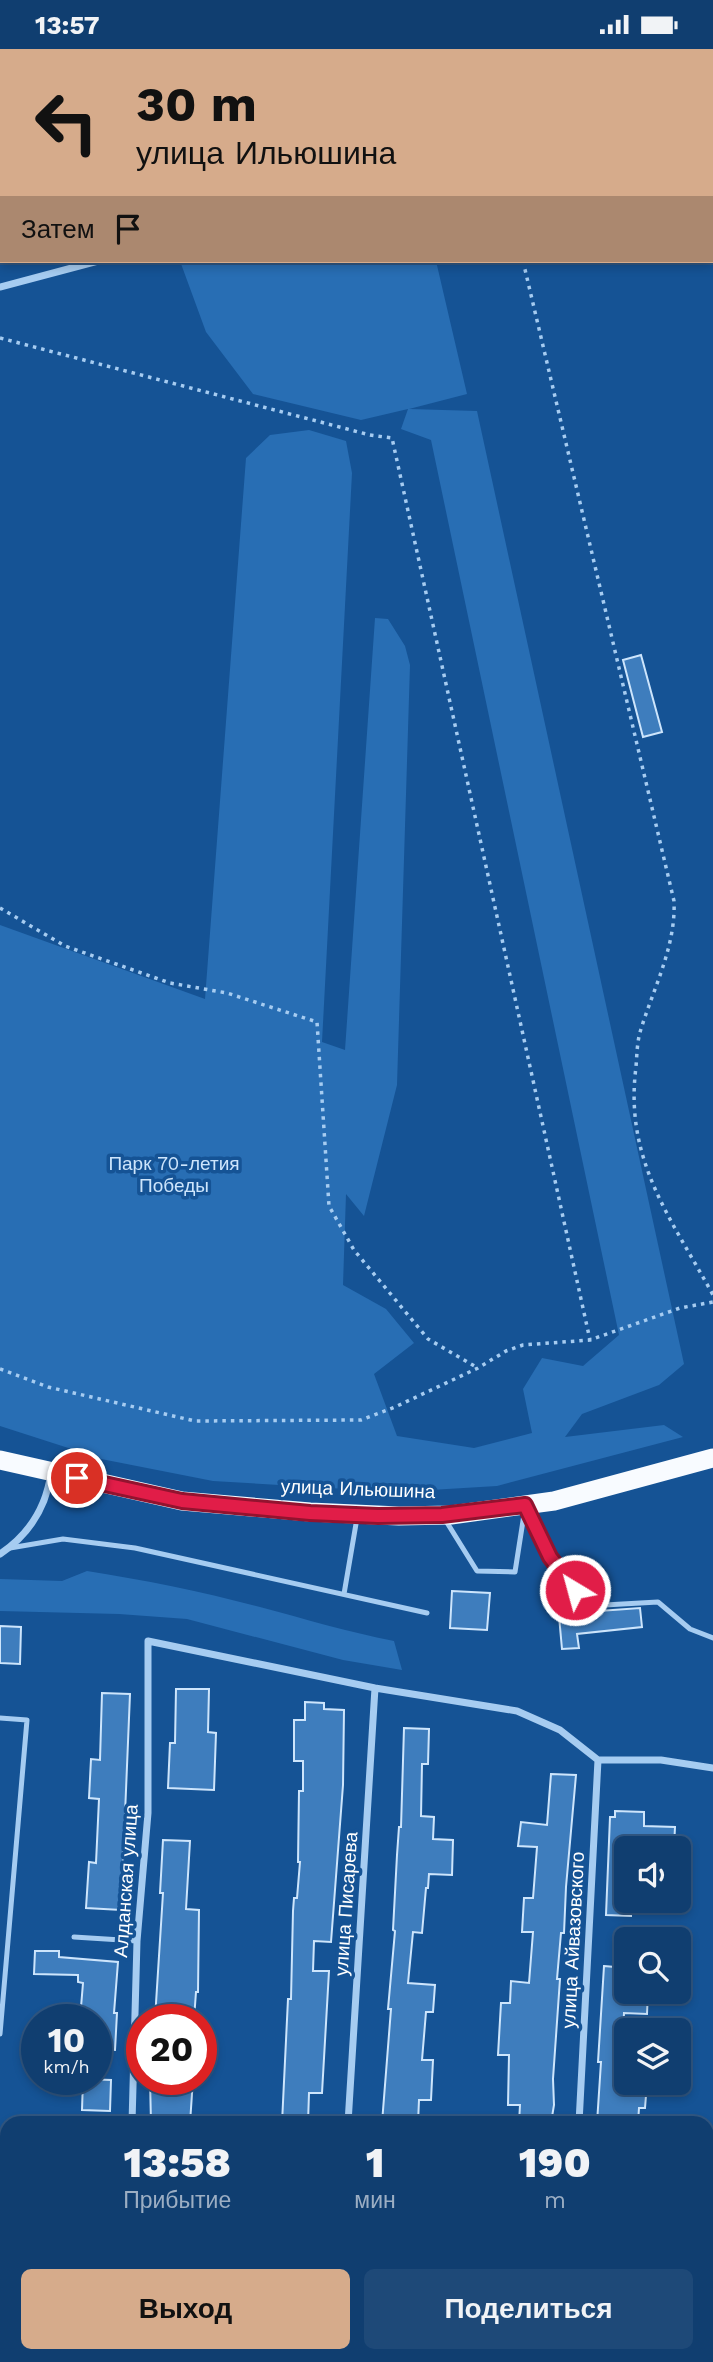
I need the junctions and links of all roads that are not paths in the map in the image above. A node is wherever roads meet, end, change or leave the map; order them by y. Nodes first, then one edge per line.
1 (90, 263) edge
2 (0, 287) edge
3 (713, 1458) edge
4 (0, 1460) edge
5 (51, 1473) junction
6 (525, 1505) junction
7 (357, 1515) junction
8 (442, 1515) junction
9 (10, 1548) junction
10 (0, 1554) edge
11 (344, 1594) junction
12 (427, 1613) dead end
13 (713, 1638) edge
14 (375, 1688) junction
15 (0, 1718) edge
16 (598, 1760) junction
17 (713, 1768) edge
18 (74, 1937) dead end
19 (137, 1941) junction
20 (0, 2034) edge
21 (132, 2116) edge
22 (348, 2116) edge
23 (579, 2116) edge

1 - 2 street
3 - 6 highway, улица Ильюшина
4 - 5 highway, улица Ильюшина
5 - 7 highway, улица Ильюшина
5 - 9 street
6 - 8 highway, улица Ильюшина
6 - 8 lane
6 - 13 lane
7 - 8 highway, улица Ильюшина
7 - 11 lane
9 - 10 street
9 - 11 lane
11 - 12 lane
14 - 16 street
14 - 19 street, Алданская улица
14 - 22 street, улица Писарева
15 - 20 lane
16 - 17 street
16 - 23 street, улица Айвазовского
18 - 19 lane
19 - 21 street, Алданская улица

